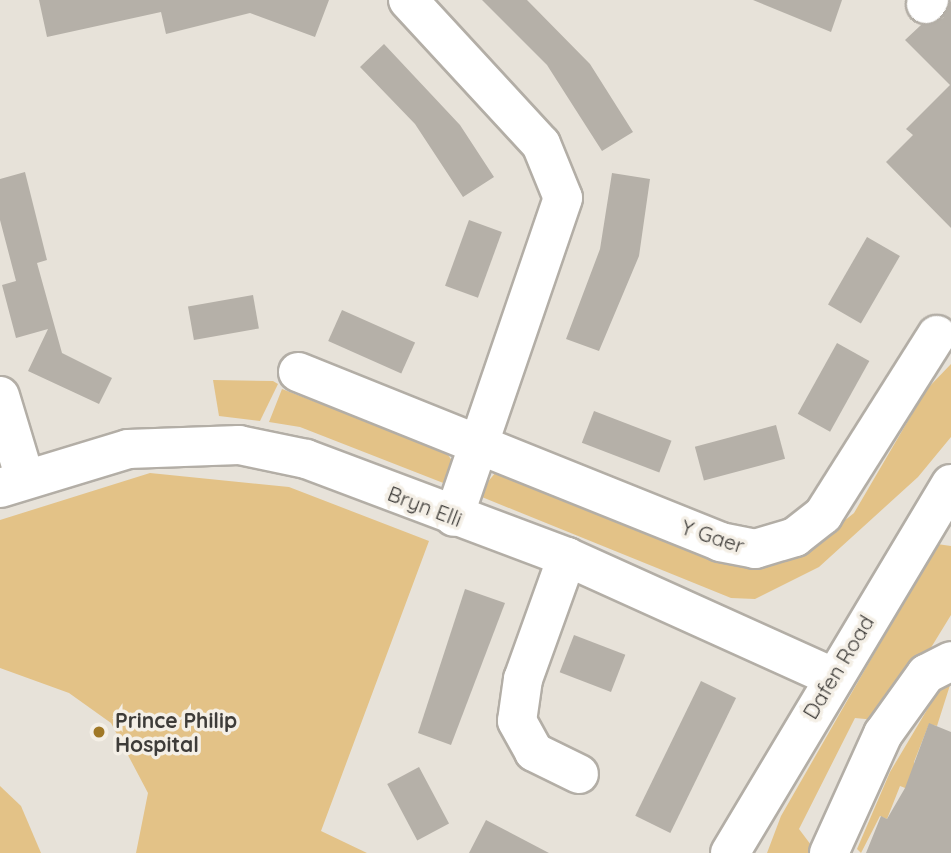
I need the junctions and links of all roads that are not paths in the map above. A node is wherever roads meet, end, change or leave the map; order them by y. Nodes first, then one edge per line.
1 (408, 0) edge
2 (937, 335) dead end
3 (298, 372) dead end
4 (0, 396) edge
5 (480, 444) junction
6 (13, 483) edge
7 (951, 484) edge
8 (454, 517) junction
9 (567, 557) junction
10 (951, 661) edge
11 (831, 676) junction
12 (579, 774) dead end
13 (730, 853) edge
14 (829, 853) edge

1 - 5 street
2 - 5 street, Y Gaer
3 - 5 street, Y Gaer
4 - 6 street
5 - 8 street
6 - 8 street, Bryn Elli
7 - 11 street, Dafen Road
8 - 9 street, Bryn Elli
9 - 11 street, Bryn Elli
9 - 12 street
10 - 14 street
11 - 13 street, Dafen Road

